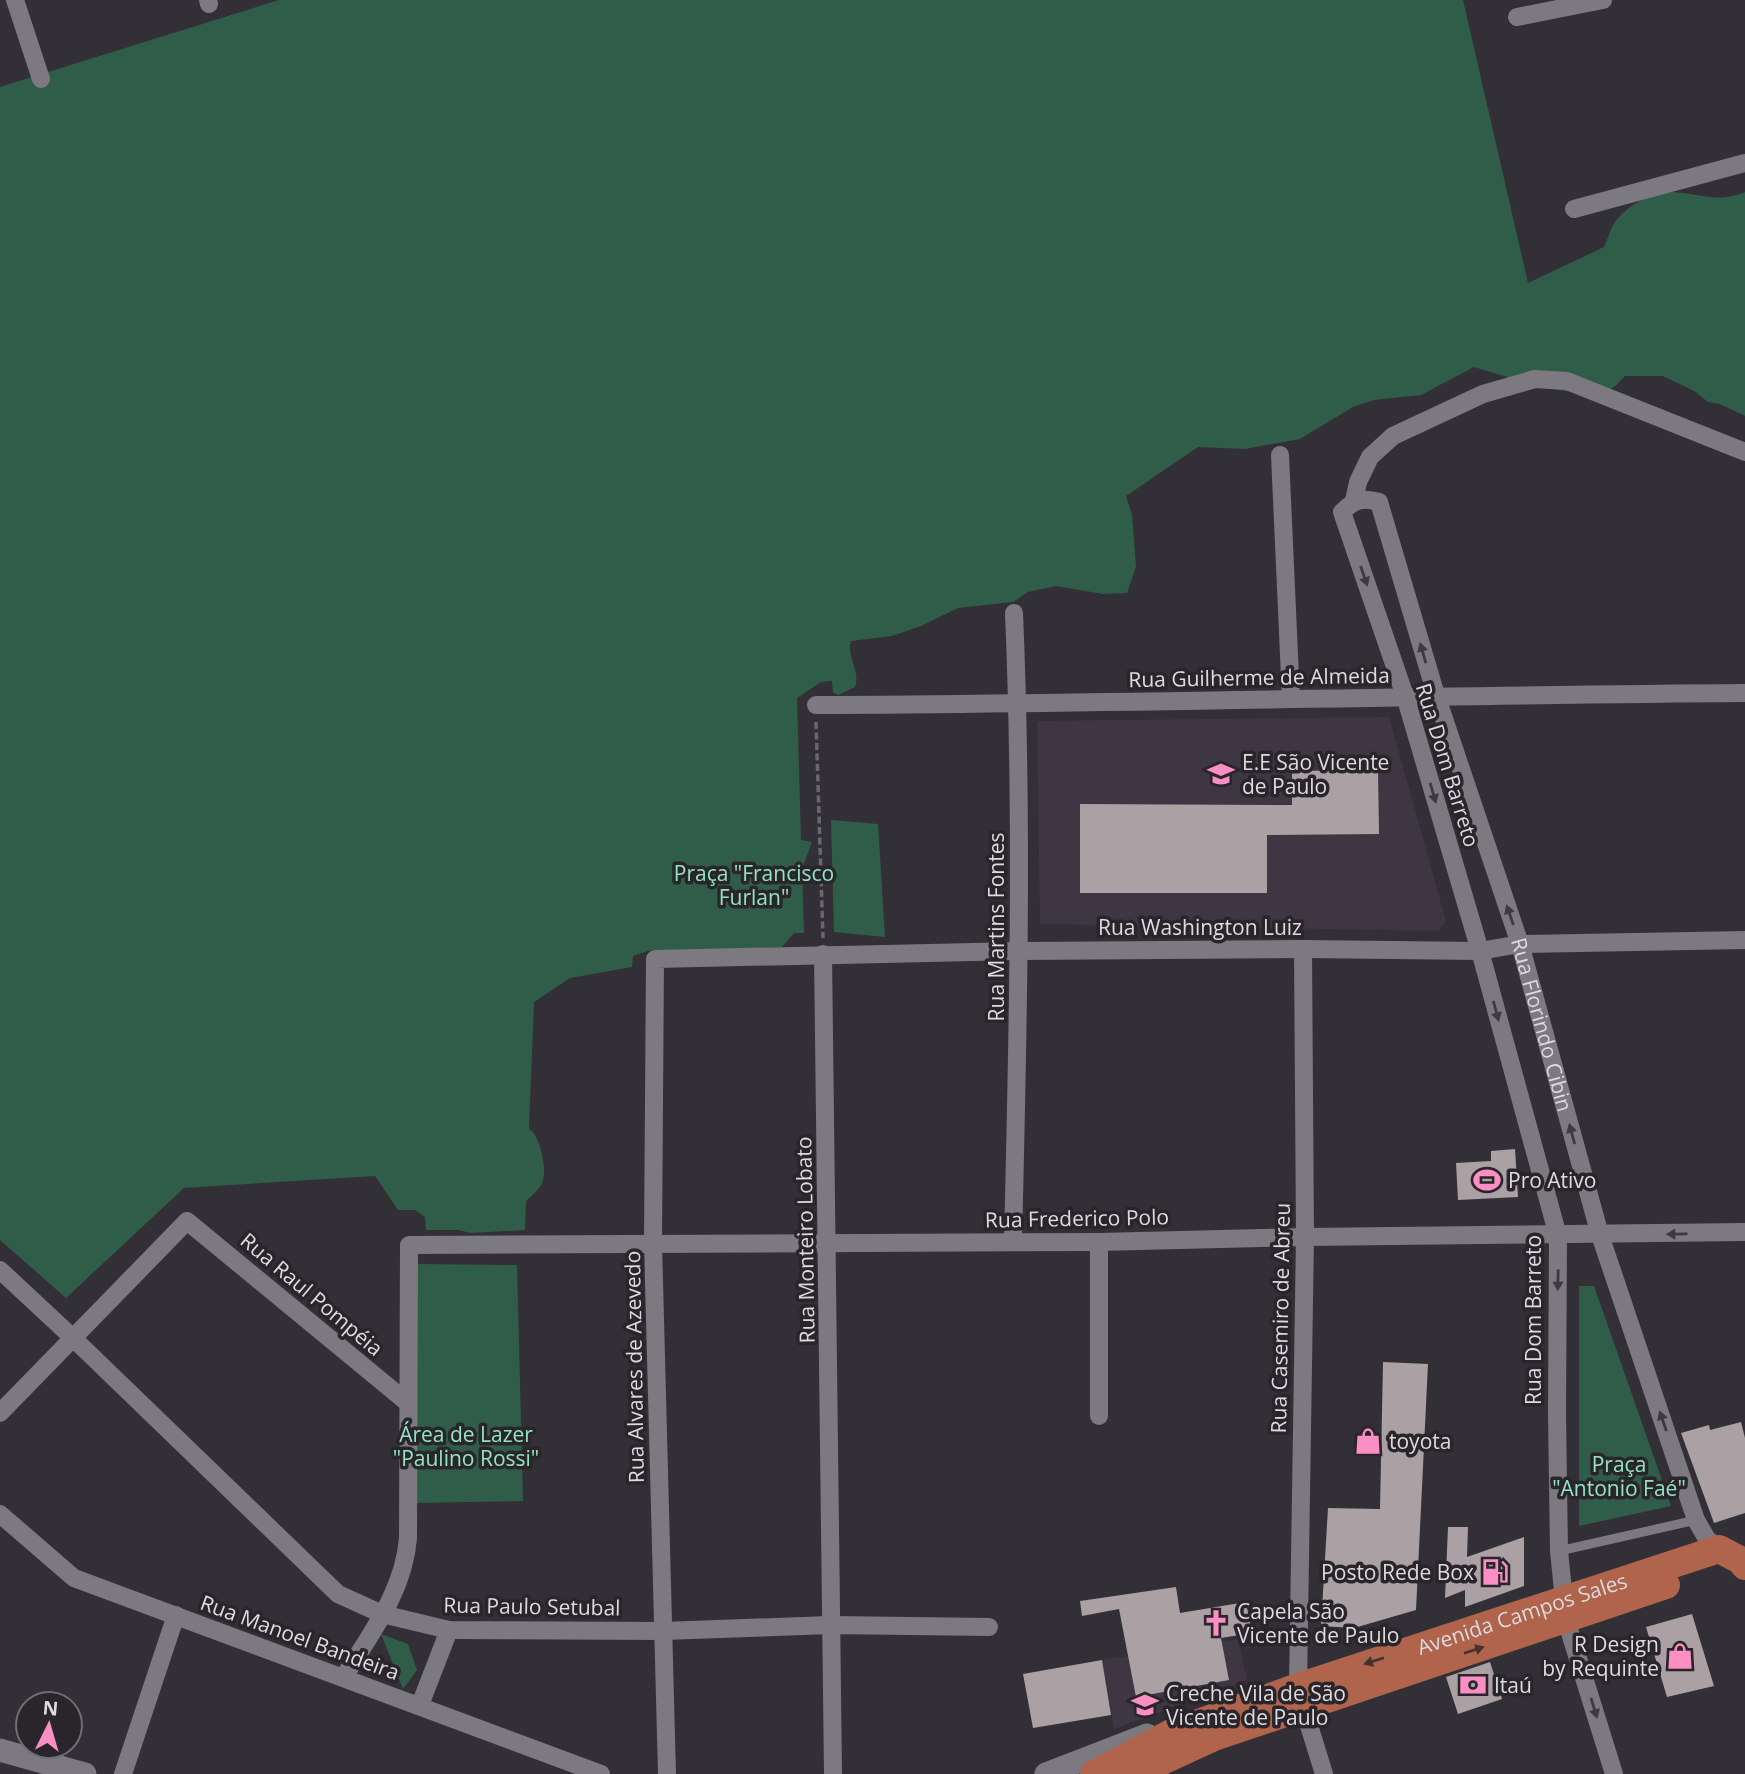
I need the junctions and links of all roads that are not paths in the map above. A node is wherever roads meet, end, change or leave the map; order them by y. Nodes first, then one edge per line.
1 (15, 0) edge
2 (1603, 0) edge
3 (1517, 17) dead end
4 (40, 79) dead end
5 (1745, 163) edge
6 (1574, 209) dead end
7 (1745, 452) edge
8 (1280, 455) dead end
9 (1348, 506) junction
10 (1014, 613) dead end
11 (1745, 693) edge
12 (1436, 695) junction
13 (1405, 696) junction
14 (1291, 699) junction
15 (1018, 704) junction
16 (816, 705) road end
17 (1745, 940) edge
18 (1520, 944) junction
19 (1303, 949) junction
20 (1020, 951) junction
21 (1480, 951) junction
22 (823, 954) junction
23 (655, 960) joint
24 (1745, 1232) edge
25 (1600, 1235) junction
26 (1558, 1236) junction
27 (1305, 1237) junction
28 (828, 1242) junction
29 (1013, 1242) junction
30 (1099, 1242) junction
31 (653, 1243) junction
32 (0, 1270) edge
33 (74, 1338) junction
34 (408, 1403) junction
35 (0, 1413) edge
36 (1099, 1416) dead end
37 (0, 1514) edge
38 (1696, 1520) junction
39 (1559, 1551) junction
40 (1737, 1558) edge
41 (1564, 1609) junction
42 (382, 1614) junction
43 (176, 1615) junction
44 (830, 1625) junction
45 (989, 1627) dead end
46 (449, 1630) junction
47 (663, 1631) junction
48 (344, 1677) junction
49 (1300, 1696) junction
50 (420, 1705) junction
51 (1171, 1733) junction
52 (0, 1750) edge
53 (85, 1774) edge
54 (123, 1774) edge
55 (601, 1774) edge
56 (667, 1774) edge
57 (833, 1774) edge
58 (1046, 1774) edge
59 (1094, 1774) edge
60 (1135, 1774) edge
61 (1324, 1774) edge
62 (1615, 1774) edge

1 - 4 street
2 - 3 street
5 - 6 street
7 - 9 street
8 - 14 street
12 -> 9 street, Rua Florindo Cibin
9 -> 13 street, Rua Dom Barreto
10 - 15 street, Rua Martins Fontes
11 - 12 street, Rua Guilherme de Almeida
12 - 13 street, Rua Guilherme de Almeida
18 -> 12 street, Rua Florindo Cibin
13 - 14 street, Rua Guilherme de Almeida
13 -> 21 street, Rua Dom Barreto
14 - 15 street, Rua Guilherme de Almeida
15 - 16 street, Rua Guilherme de Almeida
15 - 20 street, Rua Martins Fontes
17 - 18 street, Rua Washington Luiz
18 - 21 street, Rua Washington Luiz
25 -> 18 street, Rua Florindo Cibin
19 - 20 street, Rua Washington Luiz
19 - 21 street, Rua Washington Luiz
19 - 27 street, Rua Casemiro de Abreu
20 - 22 street, Rua Washington Luiz
20 - 29 street, Rua Martins Fontes
21 -> 26 street, Rua Dom Barreto
22 - 23 street, Rua Washington Luiz
22 - 28 street, Rua Monteiro Lobato
23 - 31 street, Rua Alvares de Azevedo
24 -> 25 street, Rua Frederico Polo
25 - 26 street, Rua Frederico Polo
38 -> 25 street, Rua Florindo Cibin
26 - 27 street, Rua Frederico Polo
26 -> 39 street, Rua Dom Barreto
27 - 30 street, Rua Frederico Polo
27 - 49 street, Rua Casemiro de Abreu
28 - 29 street, Rua Frederico Polo
28 - 31 street, Rua Frederico Polo
28 - 44 street, Rua Monteiro Lobato
29 - 30 street, Rua Frederico Polo
30 - 36 street
31 - 34 street, Rua Frederico Polo
31 - 47 street, Rua Alvares de Azevedo
32 - 33 street, Rua Paulo Setubal
33 - 34 street, Rua Raul Pompéia
33 - 35 street
33 - 42 street, Rua Paulo Setubal
34 - 42 street
37 - 43 street, Rua Manoel Bandeira
38 - 39 lane
38 - 40 street, Rua Florindo Cibin
39 - 41 street, Rua Dom Barreto
40 - 41 main road, Avenida Campos Sales
41 - 49 main road, Avenida Campos Sales
41 -> 62 street, Rua Dom Barreto
42 - 46 street, Rua Paulo Setubal
42 - 48 street
43 - 48 street, Rua Manoel Bandeira
43 - 54 street
44 - 45 street, Rua Paulo Setubal
44 - 47 street, Rua Paulo Setubal
44 - 57 street, Rua Monteiro Lobato
46 - 47 street, Rua Paulo Setubal
46 - 50 street
47 - 56 street, Rua Alvares de Azevedo
48 - 50 street, Rua Manoel Bandeira
49 - 51 main road, Avenida Campos Sales
49 - 60 main road, Avenida Campos Sales
49 - 61 street, Rua Casemiro de Abreu
50 - 55 street, Rua Manoel Bandeira
51 - 58 street
51 - 59 main road, Avenida Campos Sales
52 - 53 street

